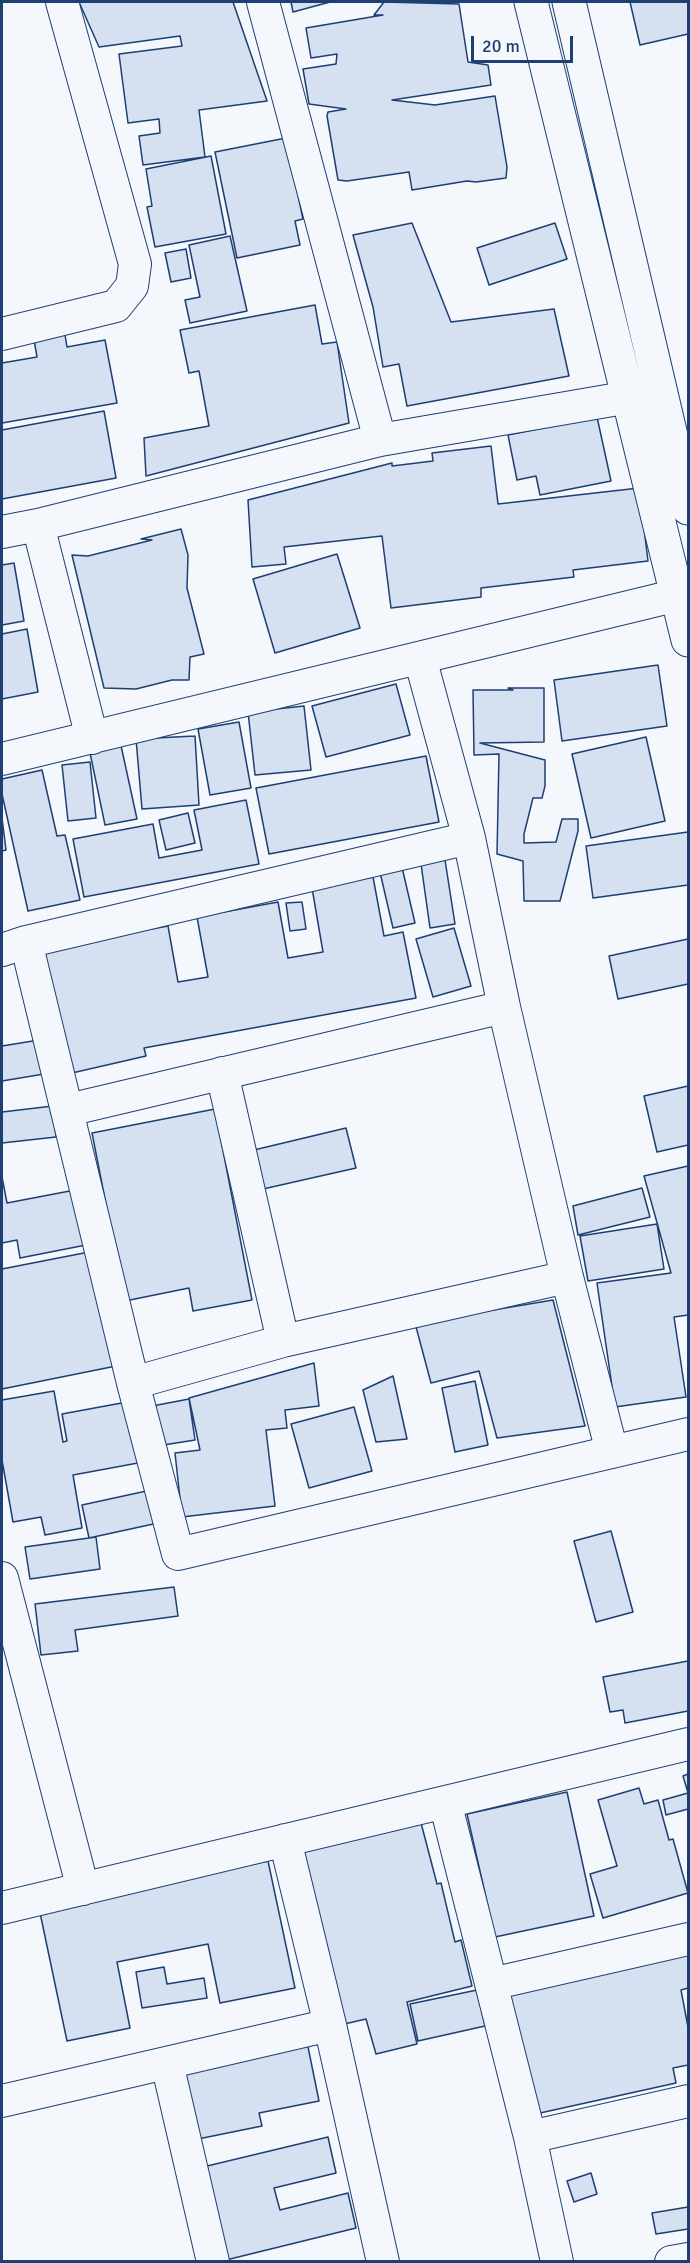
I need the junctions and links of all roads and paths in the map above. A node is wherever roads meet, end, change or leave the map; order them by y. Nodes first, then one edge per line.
1 (62, 2) edge
2 (263, 2) edge
3 (531, 2) edge
4 (569, 2) edge
5 (2, 334) edge
6 (630, 397) junction
7 (380, 440) junction
8 (670, 459) edge
9 (688, 508) edge
10 (38, 525) junction
11 (2, 532) edge
12 (678, 595) junction
13 (688, 640) edge
14 (420, 658) junction
15 (92, 738) junction
16 (2, 759) edge
17 (469, 838) junction
18 (14, 946) edge
19 (504, 1007) junction
20 (222, 1073) junction
21 (68, 1110) junction
22 (567, 1277) junction
23 (283, 1341) junction
24 (133, 1383) junction
25 (688, 1434) edge
26 (612, 1452) junction
27 (3, 1597) edge
28 (688, 1744) edge
29 (445, 1802) junction
30 (285, 1840) junction
31 (83, 1889) junction
32 (2, 1908) edge
33 (688, 1939) edge
34 (491, 1984) junction
35 (330, 2025) junction
36 (167, 2063) junction
37 (688, 2101) edge
38 (2, 2102) edge
39 (530, 2137) junction
40 (688, 2259) edge
41 (213, 2262) edge
42 (384, 2262) edge
43 (557, 2262) edge
44 (670, 2262) edge

1 - 5 street
2 - 7 street
3 - 6 street
4 - 8 street
6 - 7 street
6 - 8 street
7 - 10 street
8 - 9 street
8 - 12 street
10 - 11 street
10 - 15 street
12 - 13 street
12 - 14 street
14 - 15 street
14 - 17 street
15 - 16 street
17 - 18 street
17 - 19 street
18 - 21 street
19 - 20 street
19 - 22 street
20 - 21 street
20 - 23 street
21 - 24 street
22 - 23 street
22 - 26 street
23 - 24 street
24 - 26 street
25 - 26 street
27 - 31 street
28 - 29 street
29 - 30 street
29 - 34 street
30 - 31 street
30 - 35 street
31 - 32 street
33 - 34 street
34 - 39 street
35 - 36 street
35 - 42 street
36 - 38 street
36 - 41 street
37 - 39 street
39 - 43 street
40 - 44 street

